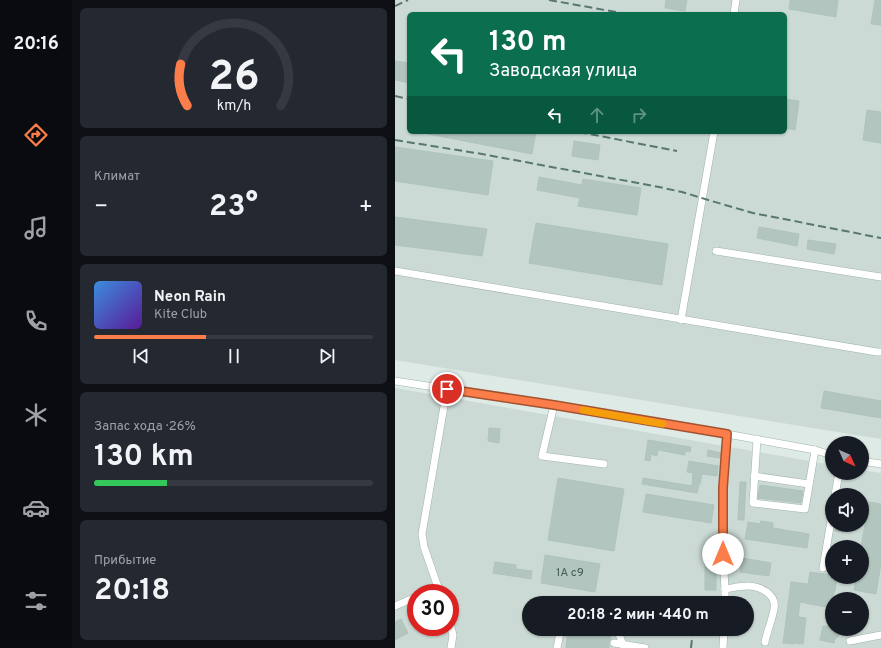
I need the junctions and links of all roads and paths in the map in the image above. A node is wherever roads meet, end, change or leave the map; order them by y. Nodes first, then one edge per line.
1 (736, 0) edge
2 (734, 12) edge
3 (714, 134) edge
4 (716, 251) dead end
5 (395, 271) edge
6 (881, 277) edge
7 (681, 320) junction
8 (881, 352) edge
9 (395, 381) edge
10 (447, 389) junction
11 (554, 405) junction
12 (727, 434) junction
13 (757, 439) junction
14 (815, 450) junction
15 (825, 453) edge
16 (869, 462) edge
17 (604, 464) dead end
18 (881, 464) edge
19 (754, 476) junction
20 (809, 484) junction
21 (829, 532) edge
22 (823, 568) dead end
23 (437, 584) edge
24 (725, 589) junction
25 (725, 596) edge
26 (407, 601) edge
27 (395, 606) edge
28 (881, 635) edge
29 (453, 636) edge
30 (559, 636) edge
31 (620, 636) edge
32 (724, 636) edge
33 (850, 641) dead end
34 (765, 642) dead end
35 (613, 643) dead end
36 (623, 645) junction
37 (451, 648) edge
38 (557, 648) edge
39 (645, 648) edge
40 (723, 648) edge

1 - 2 street
3 - 7 street
4 - 6 street
5 - 7 street
7 - 8 street
9 - 10 street
10 - 11 street
10 - 23 street
11 - 12 street
11 - 17 street
12 - 13 street
12 - 24 street
13 - 14 street
13 - 19 street
14 - 15 street
14 - 20 street
16 - 18 street
19 - 20 street
19 - 20 street
21 - 22 street
24 - 25 street
24 - 34 street
26 - 27 street
28 - 33 street
29 - 37 street
30 - 38 street
31 - 36 street
32 - 40 street
35 - 36 street
36 - 39 street

